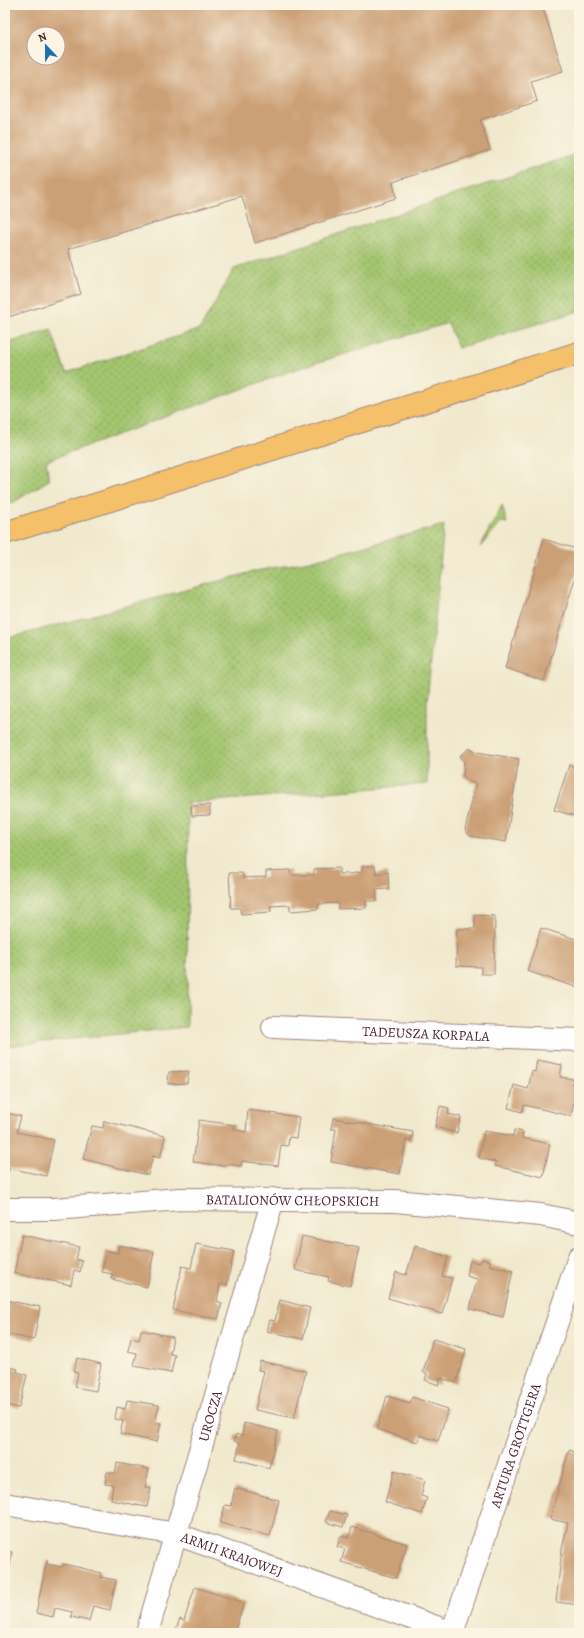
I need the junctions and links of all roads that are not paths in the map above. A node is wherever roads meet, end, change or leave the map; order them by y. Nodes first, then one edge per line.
1 (579, 353) edge
2 (5, 533) edge
3 (273, 1027) dead end
4 (579, 1040) edge
5 (272, 1199) junction
6 (5, 1209) edge
7 (579, 1223) edge
8 (579, 1257) edge
9 (5, 1504) edge
10 (176, 1534) junction
11 (147, 1633) edge
12 (452, 1633) edge

1 - 2 main road
3 - 4 street, TADEUSZA KORPALA
5 - 6 street, BATALIONÓW CHŁOPSKICH
5 - 7 street, BATALIONÓW CHŁOPSKICH
5 - 10 street, UROCZA
8 - 12 street, ARTURA GROTTGERA
9 - 10 street, ARMII KRAJOWEJ
10 - 11 street, UROCZA
10 - 12 street, ARMII KRAJOWEJ

